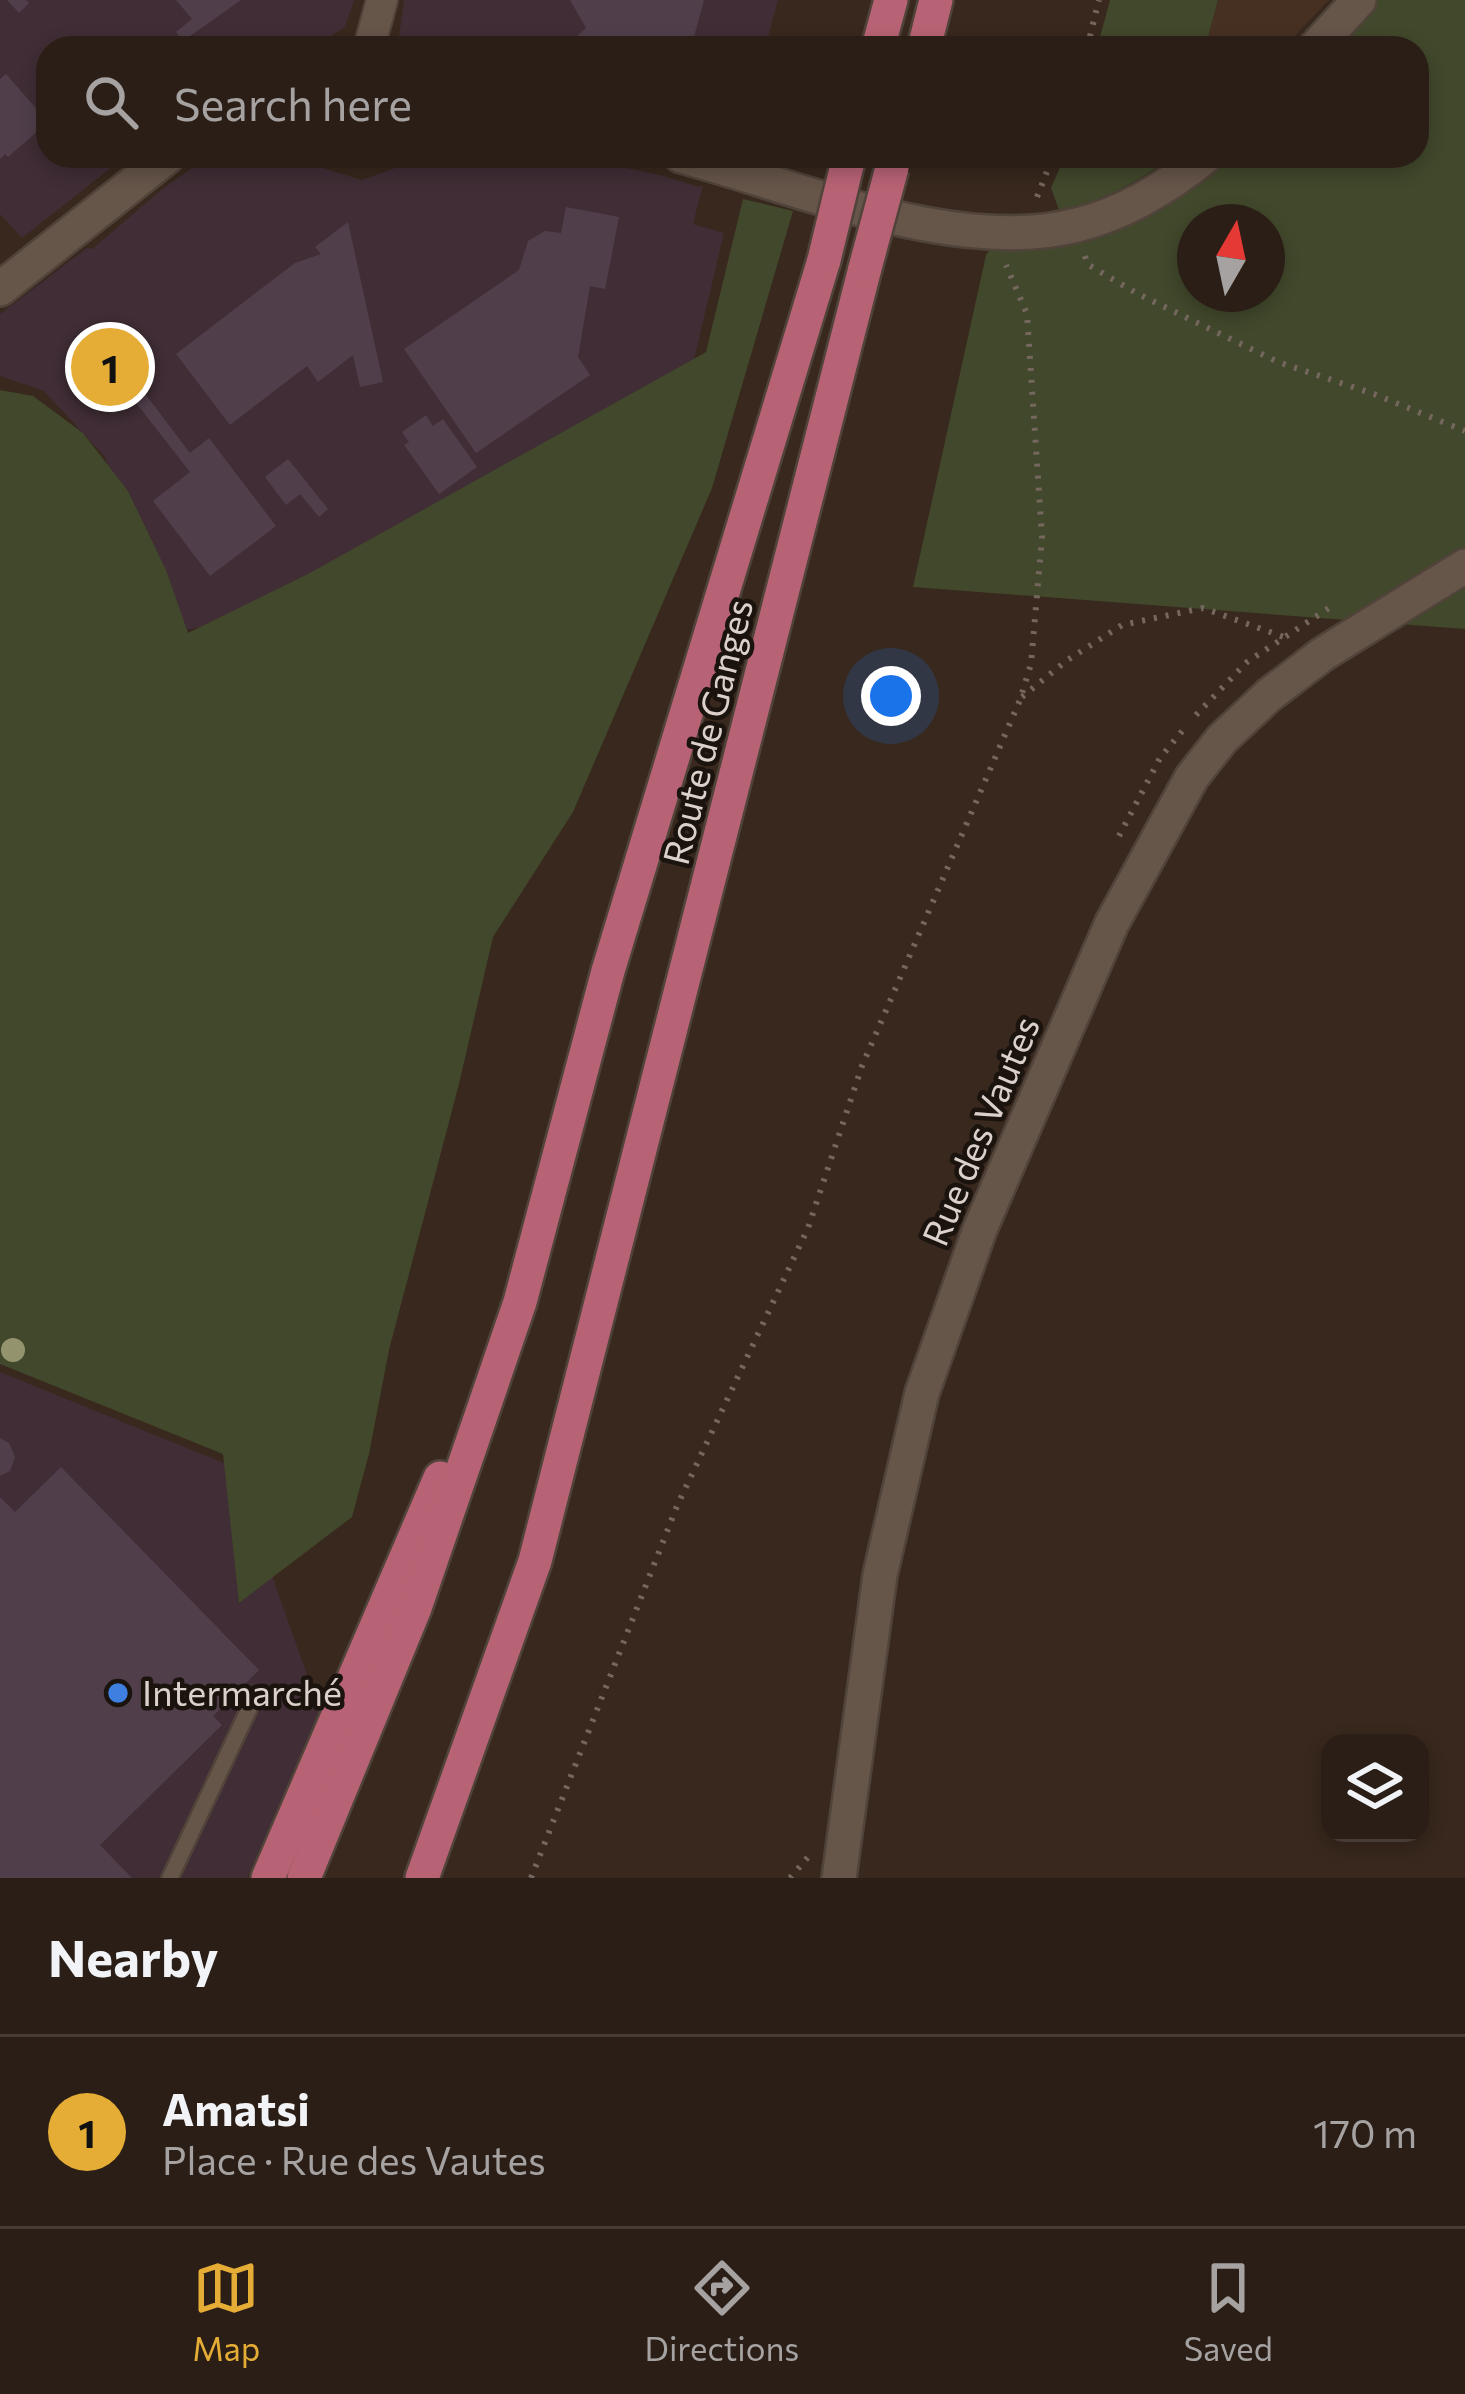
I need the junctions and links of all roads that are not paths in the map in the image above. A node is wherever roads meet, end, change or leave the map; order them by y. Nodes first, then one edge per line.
1 (382, 0) edge
2 (891, 0) edge
3 (936, 0) edge
4 (1359, 0) edge
5 (372, 36) edge
6 (881, 36) edge
7 (927, 36) edge
8 (1326, 36) edge
9 (153, 168) edge
10 (721, 168) edge
11 (846, 168) edge
12 (892, 168) edge
13 (1189, 168) edge
14 (0, 289) edge
15 (1465, 566) edge
16 (520, 1302) junction
17 (256, 1694) dead end
18 (170, 1878) edge
19 (268, 1878) edge
20 (304, 1878) edge
21 (422, 1878) edge
22 (839, 1878) edge

1 - 5 street
2 - 6 main road
3 - 7 main road
4 - 8 street
9 - 14 street
10 - 13 street
11 - 16 main road, bridge
12 - 21 main road, Route de Ganges, bridge
15 - 22 street, Rue des Vautes
16 - 19 main road
16 - 20 main road
17 - 18 lane

